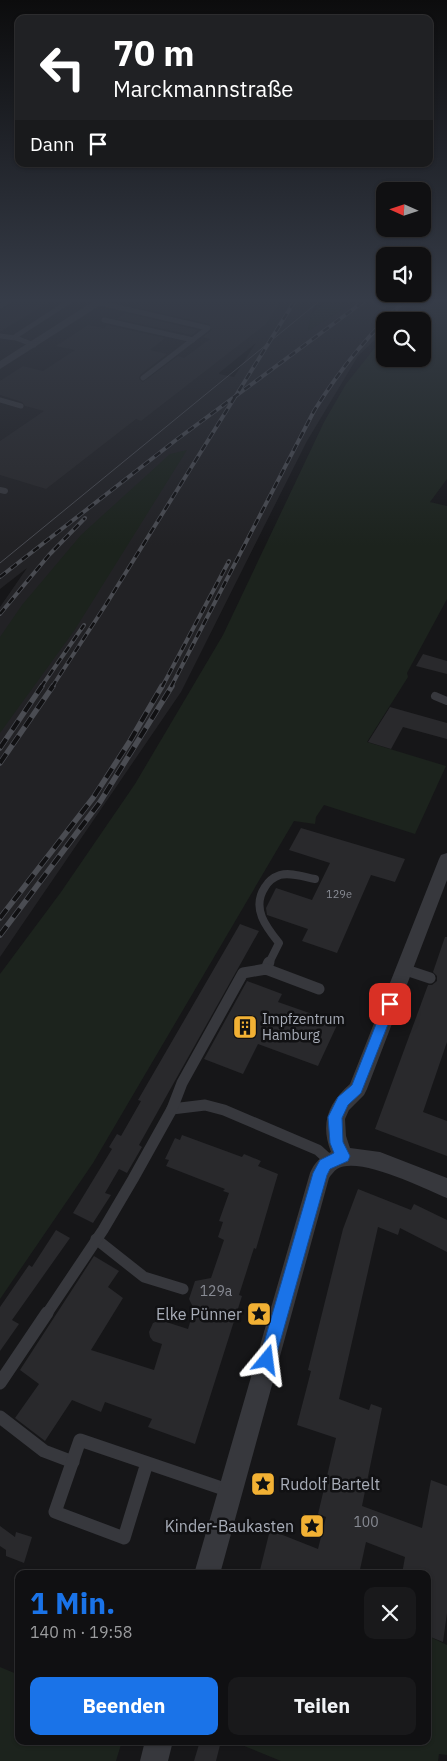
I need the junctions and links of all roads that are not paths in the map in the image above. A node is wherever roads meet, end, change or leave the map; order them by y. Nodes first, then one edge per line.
1 (0, 400) edge
2 (21, 406) dead end
3 (434, 696) dead end
4 (447, 701) edge
5 (447, 859) edge
6 (315, 879) dead end
7 (266, 969) junction
8 (403, 970) junction
9 (430, 978) dead end
10 (319, 989) dead end
11 (172, 1109) junction
12 (336, 1159) junction
13 (447, 1188) edge
14 (96, 1239) junction
15 (183, 1290) dead end
16 (0, 1383) edge
17 (0, 1418) edge
18 (73, 1462) junction
19 (147, 1463) junction
20 (230, 1492) junction
21 (208, 1570) edge
22 (158, 1745) edge
23 (154, 1761) edge

1 - 2 lane
3 - 4 lane
5 - 8 street
6 - 7 lane
7 - 10 lane
7 - 11 lane
8 - 9 lane
8 - 12 street
11 - 12 lane
11 - 14 lane
12 - 13 street
12 - 20 street
14 - 15 lane
14 - 16 lane
17 - 18 lane
18 - 19 lane
18 - 19 lane
19 - 20 lane
20 - 21 street
22 - 23 street

